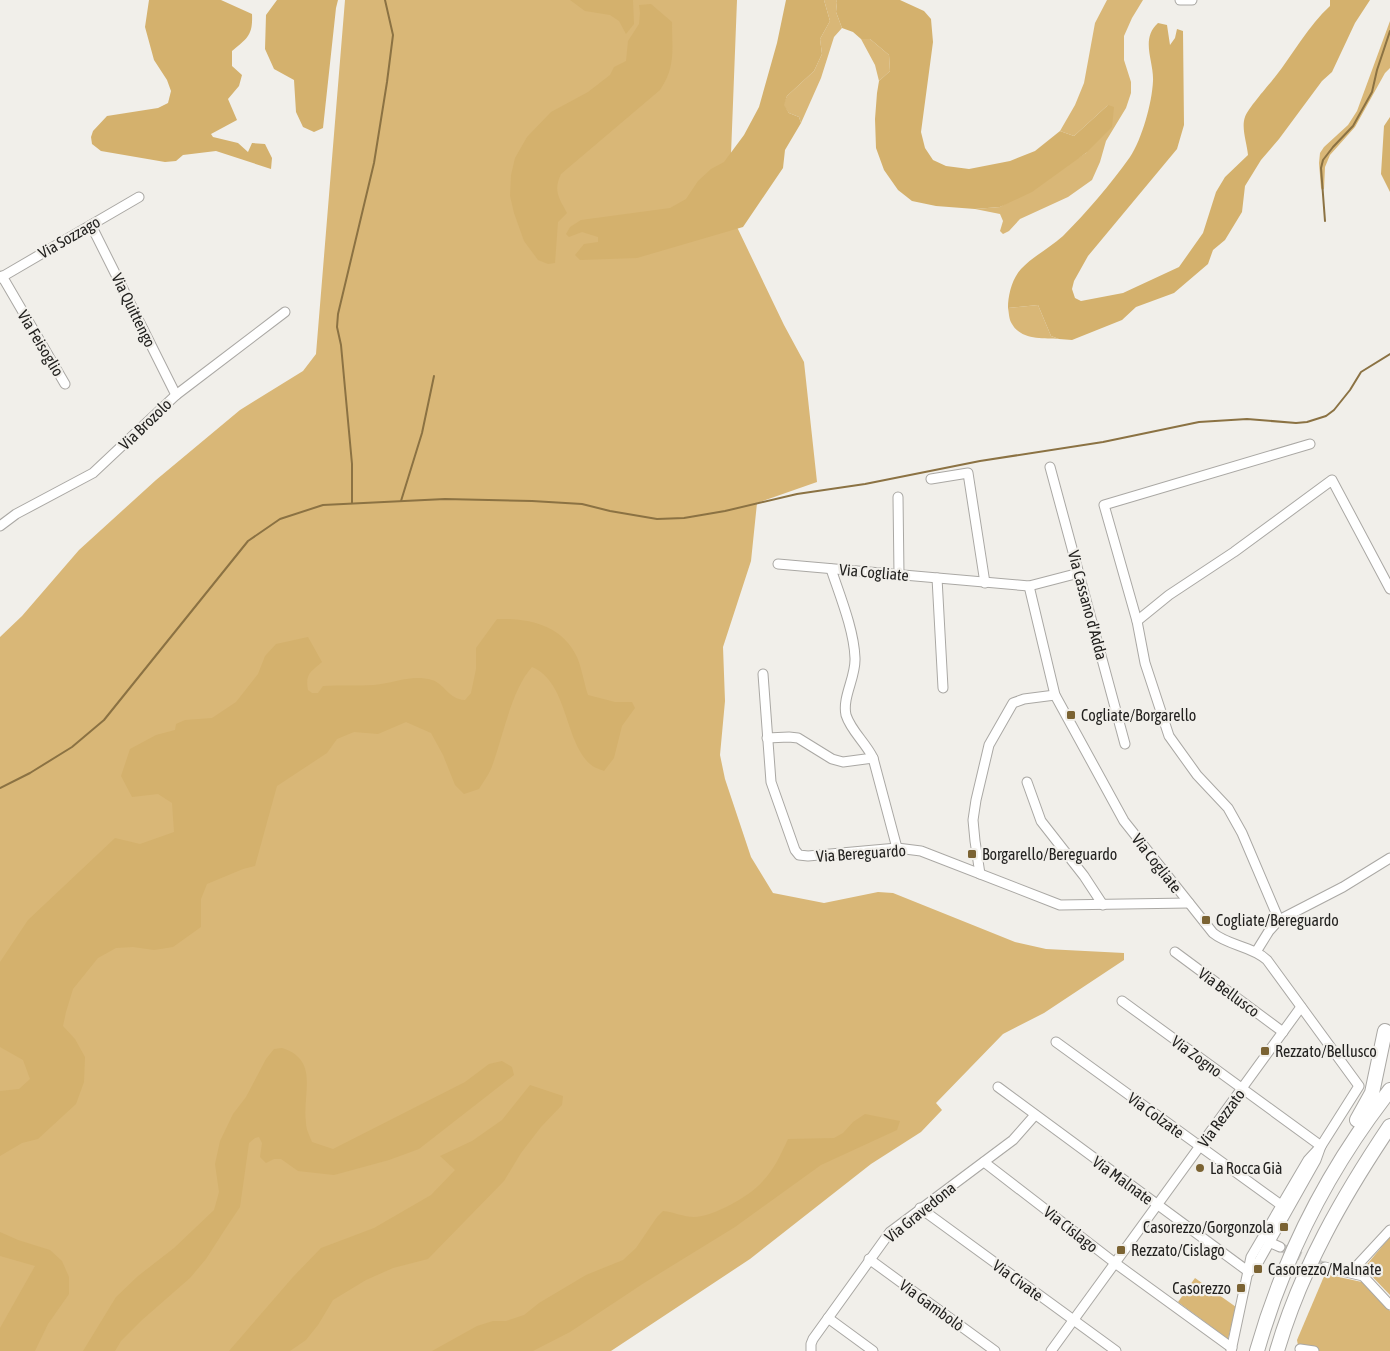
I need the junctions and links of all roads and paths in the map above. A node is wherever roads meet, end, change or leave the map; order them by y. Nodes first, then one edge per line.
1 (1180, 0) edge
2 (1192, 0) edge
3 (139, 197) dead end
4 (91, 224) junction
5 (1, 277) edge
6 (284, 312) dead end
7 (65, 384) dead end
8 (176, 395) junction
9 (1310, 444) dead end
10 (1050, 467) dead end
11 (931, 479) dead end
12 (898, 497) dead end
13 (0, 526) edge
14 (778, 564) dead end
15 (831, 568) junction
16 (1079, 573) junction
17 (899, 574) junction
18 (937, 578) junction
19 (985, 583) junction
20 (1029, 586) junction
21 (1390, 589) edge
22 (1137, 621) junction
23 (763, 674) dead end
24 (943, 688) dead end
25 (1055, 695) junction
26 (767, 738) junction
27 (1125, 744) dead end
28 (873, 758) junction
29 (1027, 782) dead end
30 (897, 848) junction
31 (1390, 858) edge
32 (980, 874) junction
33 (1189, 903) junction
34 (1103, 905) junction
35 (1279, 920) junction
36 (1175, 952) dead end
37 (1256, 952) junction
38 (1122, 1001) dead end
39 (1301, 1007) junction
40 (1284, 1032) junction
41 (1385, 1032) dead end
42 (1056, 1042) dead end
43 (998, 1087) dead end
44 (1242, 1089) junction
45 (1390, 1090) edge
46 (1035, 1115) junction
47 (1390, 1126) edge
48 (1321, 1146) junction
49 (1200, 1147) junction
50 (984, 1162) junction
51 (1319, 1196) junction
52 (1158, 1204) junction
53 (1281, 1206) junction
54 (920, 1208) junction
55 (1390, 1230) edge
56 (1269, 1242) junction
57 (1280, 1247) tunnel mouth
58 (869, 1259) junction
59 (1115, 1263) junction
60 (1325, 1266) tunnel mouth
61 (1249, 1272) junction
62 (1351, 1272) junction
63 (1390, 1305) edge
64 (828, 1318) junction
65 (1074, 1320) junction
66 (1300, 1349) dead end
67 (1231, 1350) edge
68 (811, 1351) edge
69 (873, 1351) edge
70 (995, 1351) edge
71 (1051, 1351) edge
72 (1116, 1351) edge
73 (1257, 1351) edge
74 (1277, 1351) edge
75 (1314, 1351) edge

1 - 2 street
3 - 4 street, Via Sozzago
4 - 5 street, Via Sozzago
4 - 8 street, Via Quittengo
5 - 7 street, Via Feisoglio
6 - 8 street, Via Brozolo
8 - 13 street, Via Brozolo
9 - 22 street
10 - 16 street, Via Cassano d'Adda
11 - 19 street
12 - 17 street
14 - 15 street, Via Cogliate
15 - 17 street, Via Cogliate
15 - 28 street
16 - 20 street, Via Cogliate
16 - 27 street, Via Cassano d'Adda
17 - 18 street, Via Cogliate
18 - 19 street, Via Cogliate
18 - 24 street
19 - 20 street, Via Cogliate
20 - 25 street, Via Cogliate
21 - 22 street
22 - 35 street
23 - 26 street, Via Bereguardo
25 - 32 street
25 - 33 street, Via Cogliate
26 - 28 street
26 - 30 street, Via Bereguardo
28 - 30 street
29 - 34 street
30 - 32 street, Via Bereguardo
31 - 35 street
32 - 34 street, Via Bereguardo
33 - 34 street, Via Bereguardo
33 - 37 street, Via Cogliate
35 - 37 street
36 - 40 street, Via Bellusco
37 - 39 street, Via Cogliate
38 - 44 street, Via Zogno
39 - 40 street, Via Rezzato
39 - 48 street, Via Cogliate
40 - 44 street, Via Rezzato
41 - 51 highway
42 - 49 street, Via Colzate
43 - 46 street, Via Malnate
44 - 48 street, Via Zogno
44 - 49 street, Via Rezzato
45 - 51 highway
46 - 50 street, Via Gravedona
46 - 52 street, Via Malnate
47 - 74 highway
48 - 53 street
48 - 56 street
49 - 52 street, Via Rezzato
49 - 53 street, Via Colzate
50 - 54 street, Via Gravedona
50 - 59 street, Via Cislago
51 - 73 highway
52 - 59 street, Via Rezzato
52 - 61 street, Via Malnate
53 - 61 street
54 - 58 street, Via Gravedona
54 - 65 street, Via Civate
55 - 62 street
56 - 57 street
56 - 61 street
58 - 64 street, Via Gravedona
58 - 70 street, Via Gambolò
59 - 65 street, Via Rezzato
59 - 67 street, Via Cislago
60 - 62 street
61 - 67 street
62 - 63 street
64 - 68 street, Via Gravedona
64 - 69 street
65 - 71 street, Via Rezzato
65 - 72 street, Via Civate
66 - 75 street

